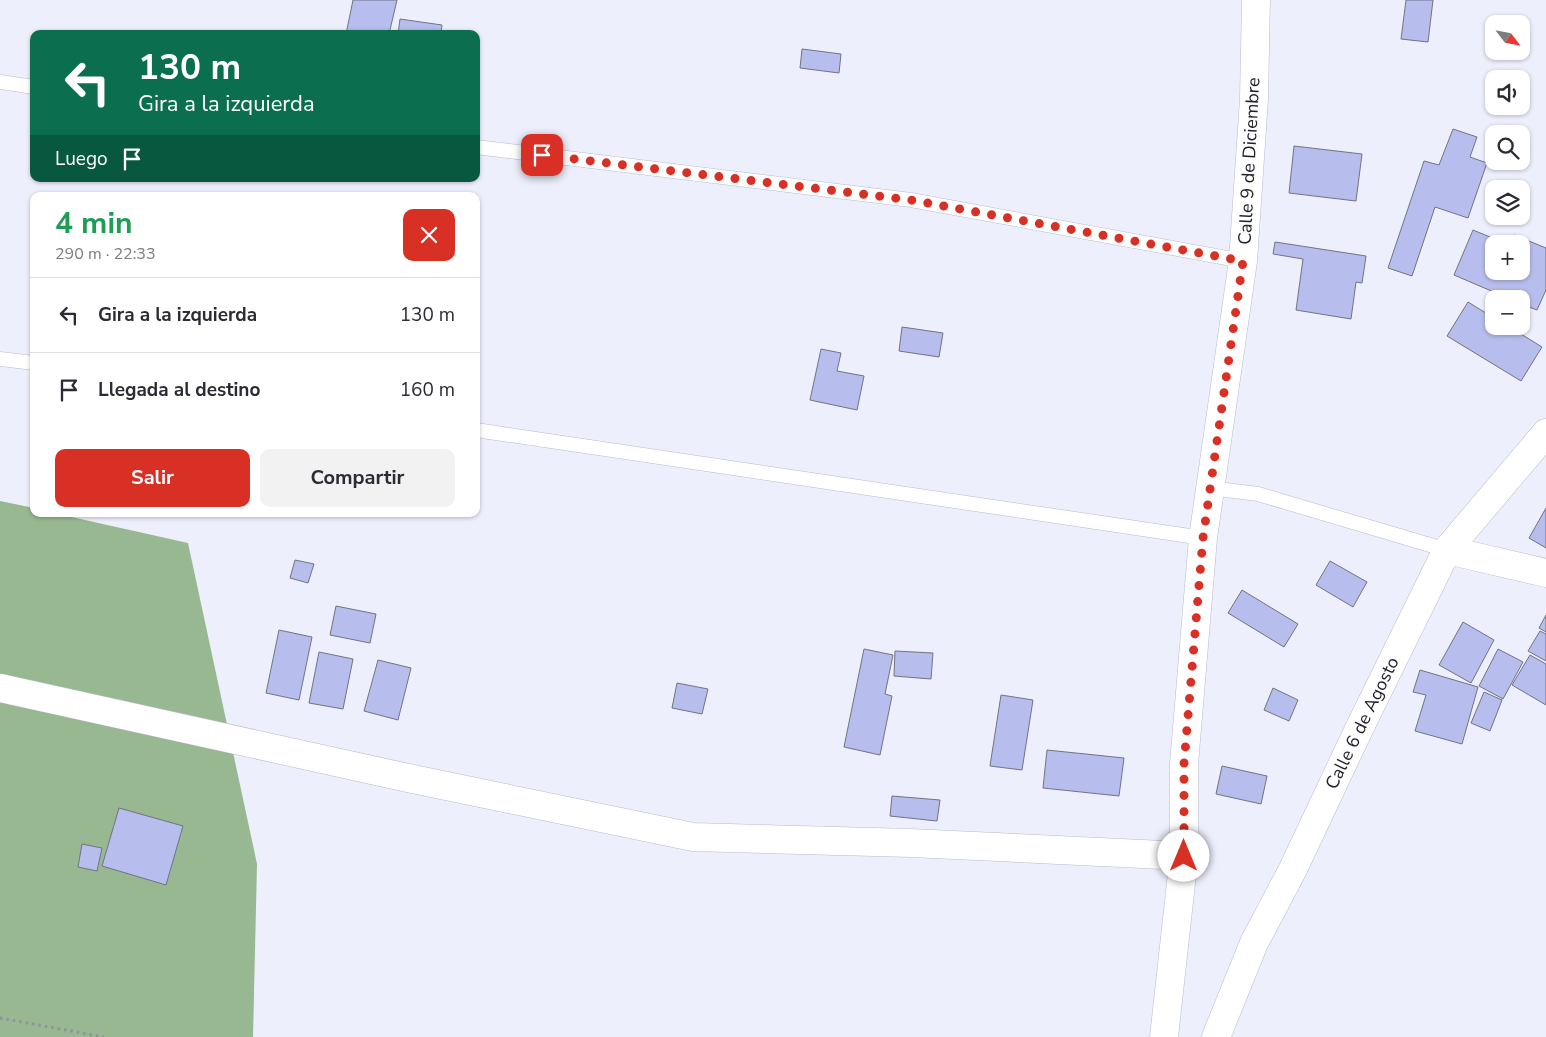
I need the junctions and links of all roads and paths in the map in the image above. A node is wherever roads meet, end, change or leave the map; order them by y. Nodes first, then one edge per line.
1 (1256, 0) edge
2 (0, 82) edge
3 (30, 86) edge
4 (480, 147) edge
5 (1243, 261) junction
6 (0, 359) edge
7 (30, 363) edge
8 (480, 431) edge
9 (1546, 433) edge
10 (1210, 488) junction
11 (1203, 538) junction
12 (1447, 550) junction
13 (1546, 573) edge
14 (0, 688) edge
15 (1184, 856) junction
16 (0, 1018) edge
17 (104, 1037) edge
18 (1164, 1037) edge
19 (1216, 1037) edge

1 - 5 street, Calle 9 de Diciembre
2 - 3 lane
4 - 5 lane
5 - 10 street, Calle 9 de Diciembre
6 - 7 lane
8 - 11 lane
9 - 12 street, Calle 6 de Agosto
10 - 11 street, Calle 9 de Diciembre
10 - 12 lane
11 - 15 street, Calle 9 de Diciembre
12 - 13 street
12 - 19 street, Calle 6 de Agosto
14 - 15 street
15 - 18 street, Calle 9 de Diciembre
16 - 17 path

